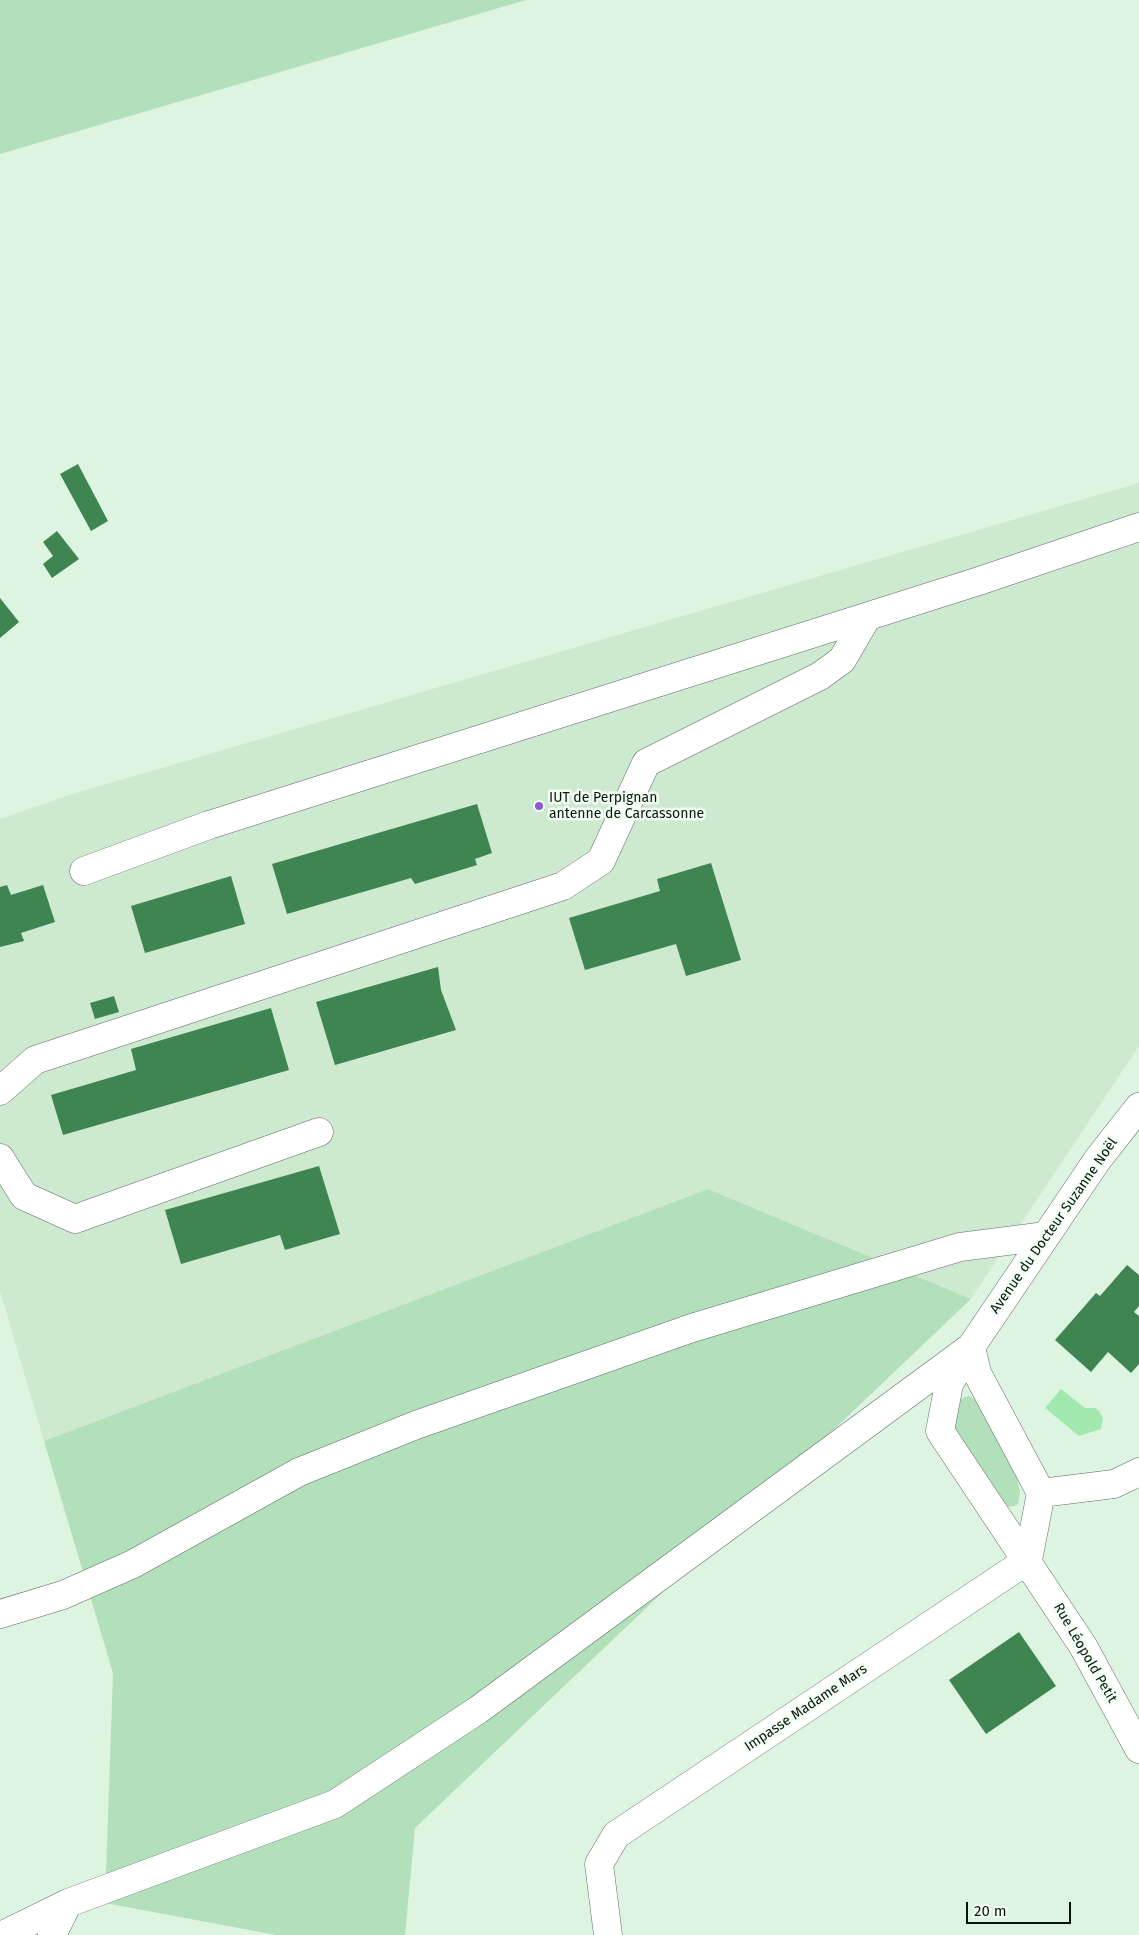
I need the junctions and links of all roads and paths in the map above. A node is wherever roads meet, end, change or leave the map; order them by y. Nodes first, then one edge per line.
1 (1139, 527) edge
2 (867, 617) junction
3 (84, 871) dead end
4 (0, 1091) edge
5 (1139, 1107) edge
6 (319, 1132) dead end
7 (0, 1158) edge
8 (1046, 1236) junction
9 (971, 1347) junction
10 (1139, 1472) edge
11 (1041, 1493) junction
12 (1028, 1560) junction
13 (0, 1614) edge
14 (1139, 1749) edge
15 (68, 1903) junction
16 (3, 1935) edge
17 (52, 1935) edge
18 (608, 1935) edge

1 - 2 street
2 - 3 street
2 - 4 street
5 - 8 street, Avenue du Docteur Suzanne Noël
6 - 7 street
8 - 9 street, Avenue du Docteur Suzanne Noël
8 - 13 street
9 - 11 street
9 - 12 street, Avenue du Docteur Suzanne Noël
9 - 15 street
10 - 11 street
11 - 12 street
12 - 14 street, Rue Léopold Petit
12 - 18 street, Impasse Madame Mars
15 - 16 street
15 - 17 street

